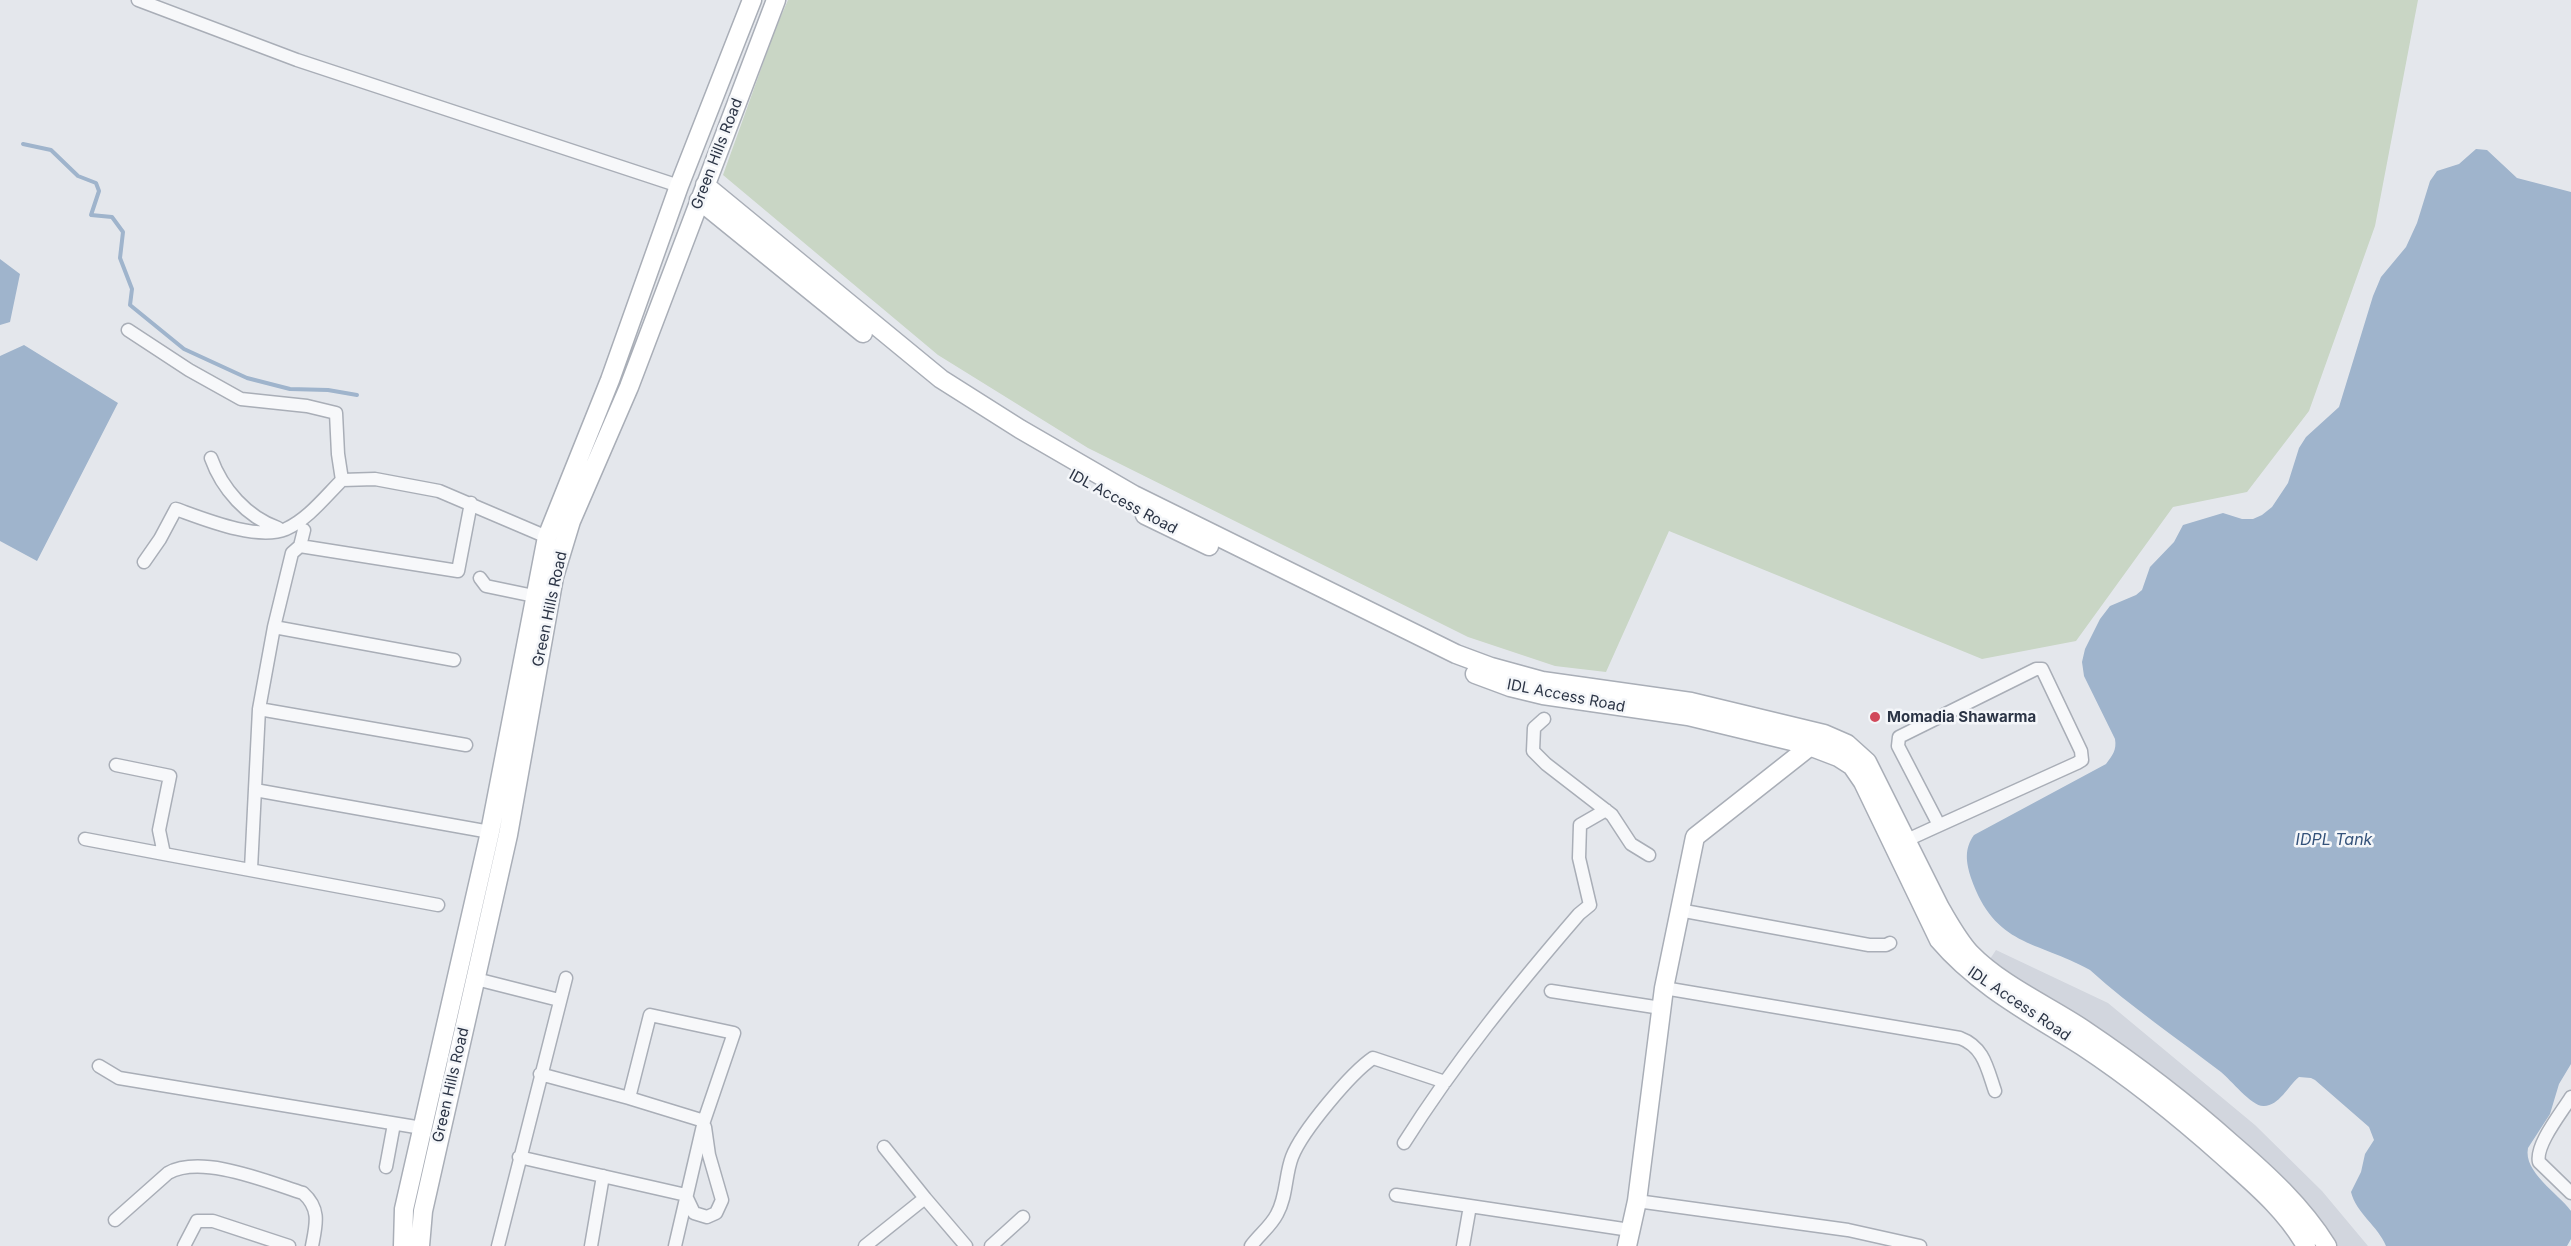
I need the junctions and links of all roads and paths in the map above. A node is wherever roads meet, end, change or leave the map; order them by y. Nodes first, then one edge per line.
1 (138, 0) edge
2 (752, 0) edge
3 (776, 0) edge
4 (679, 186) junction
5 (702, 193) junction
6 (128, 330) dead end
7 (211, 458) dead end
8 (342, 480) junction
9 (471, 503) junction
10 (284, 530) junction
11 (304, 530) dead end
12 (547, 537) junction
13 (564, 544) junction
14 (300, 546) junction
15 (144, 562) dead end
16 (480, 578) dead end
17 (534, 597) junction
18 (274, 627) junction
19 (454, 660) dead end
20 (259, 709) junction
21 (1544, 719) dead end
22 (1817, 740) junction
23 (466, 745) dead end
24 (116, 765) dead end
25 (255, 790) junction
26 (1606, 810) junction
27 (1940, 825) junction
28 (490, 832) junction
29 (84, 839) dead end
30 (1907, 840) junction
31 (164, 854) junction
32 (1649, 855) dead end
33 (251, 869) junction
34 (438, 905) dead end
35 (1679, 910) junction
36 (1890, 943) dead end
37 (566, 978) dead end
38 (476, 979) junction
39 (1664, 988) junction
40 (1551, 991) dead end
41 (559, 1000) junction
42 (1661, 1008) junction
43 (99, 1066) dead end
44 (540, 1074) junction
45 (1445, 1082) junction
46 (1995, 1090) dead end
47 (2571, 1097) edge
48 (629, 1098) junction
49 (704, 1121) junction
50 (394, 1124) junction
51 (422, 1128) junction
52 (1404, 1143) dead end
53 (884, 1147) dead end
54 (519, 1157) junction
55 (386, 1167) dead end
56 (603, 1176) junction
57 (2571, 1193) edge
58 (686, 1195) junction
59 (1396, 1195) dead end
60 (925, 1198) junction
61 (1636, 1201) junction
62 (1470, 1206) junction
63 (1023, 1217) dead end
64 (115, 1220) dead end
65 (1629, 1238) edge
66 (184, 1246) edge
67 (288, 1246) edge
68 (312, 1246) edge
69 (403, 1246) edge
70 (420, 1246) edge
71 (498, 1246) edge
72 (591, 1246) edge
73 (675, 1246) edge
74 (865, 1246) edge
75 (966, 1246) edge
76 (991, 1246) edge
77 (1251, 1246) edge
78 (1463, 1246) edge
79 (1920, 1246) edge
80 (2306, 1246) edge
81 (2327, 1246) edge

1 - 4 street
2 - 4 street, Green Hills Road
3 - 5 street, Green Hills Road
4 - 12 street, Green Hills Road
5 - 13 street, Green Hills Road
5 - 22 street
6 - 8 street
7 - 10 street
8 - 9 street
8 - 10 street
9 - 12 street
9 - 14 street
10 - 15 street
11 - 14 street
12 - 13 street
12 - 17 street, Green Hills Road
13 - 38 street, Green Hills Road
14 - 18 street
16 - 17 street
17 - 28 street, Green Hills Road
18 - 19 street
18 - 20 street
20 - 23 street
20 - 25 street
21 - 26 street
22 - 30 street
22 - 35 street
22 - 80 street, IDL Access Road
24 - 31 street
25 - 28 street
25 - 33 street
26 - 32 street
26 - 45 street
27 - 27 street
27 - 30 street
28 - 51 street, Green Hills Road
29 - 31 street
30 - 81 street
31 - 33 street
33 - 34 street
35 - 36 street
35 - 39 street
37 - 41 street
38 - 41 street
38 - 70 street, Green Hills Road
39 - 42 street
39 - 46 street
40 - 42 street
41 - 44 street
42 - 61 street
43 - 50 street
44 - 48 street
44 - 54 street
45 - 52 street
45 - 77 street
47 - 57 street
48 - 49 street
48 - 49 street
49 - 58 street
49 - 58 street
50 - 51 street
50 - 55 street
51 - 69 street, Green Hills Road
53 - 60 street
54 - 56 street
54 - 71 street
56 - 58 street
56 - 72 street
58 - 73 street
59 - 62 street
60 - 74 street
60 - 75 street
61 - 65 street
61 - 79 street
62 - 65 street
62 - 78 street
63 - 76 street
64 - 68 street
66 - 67 street

